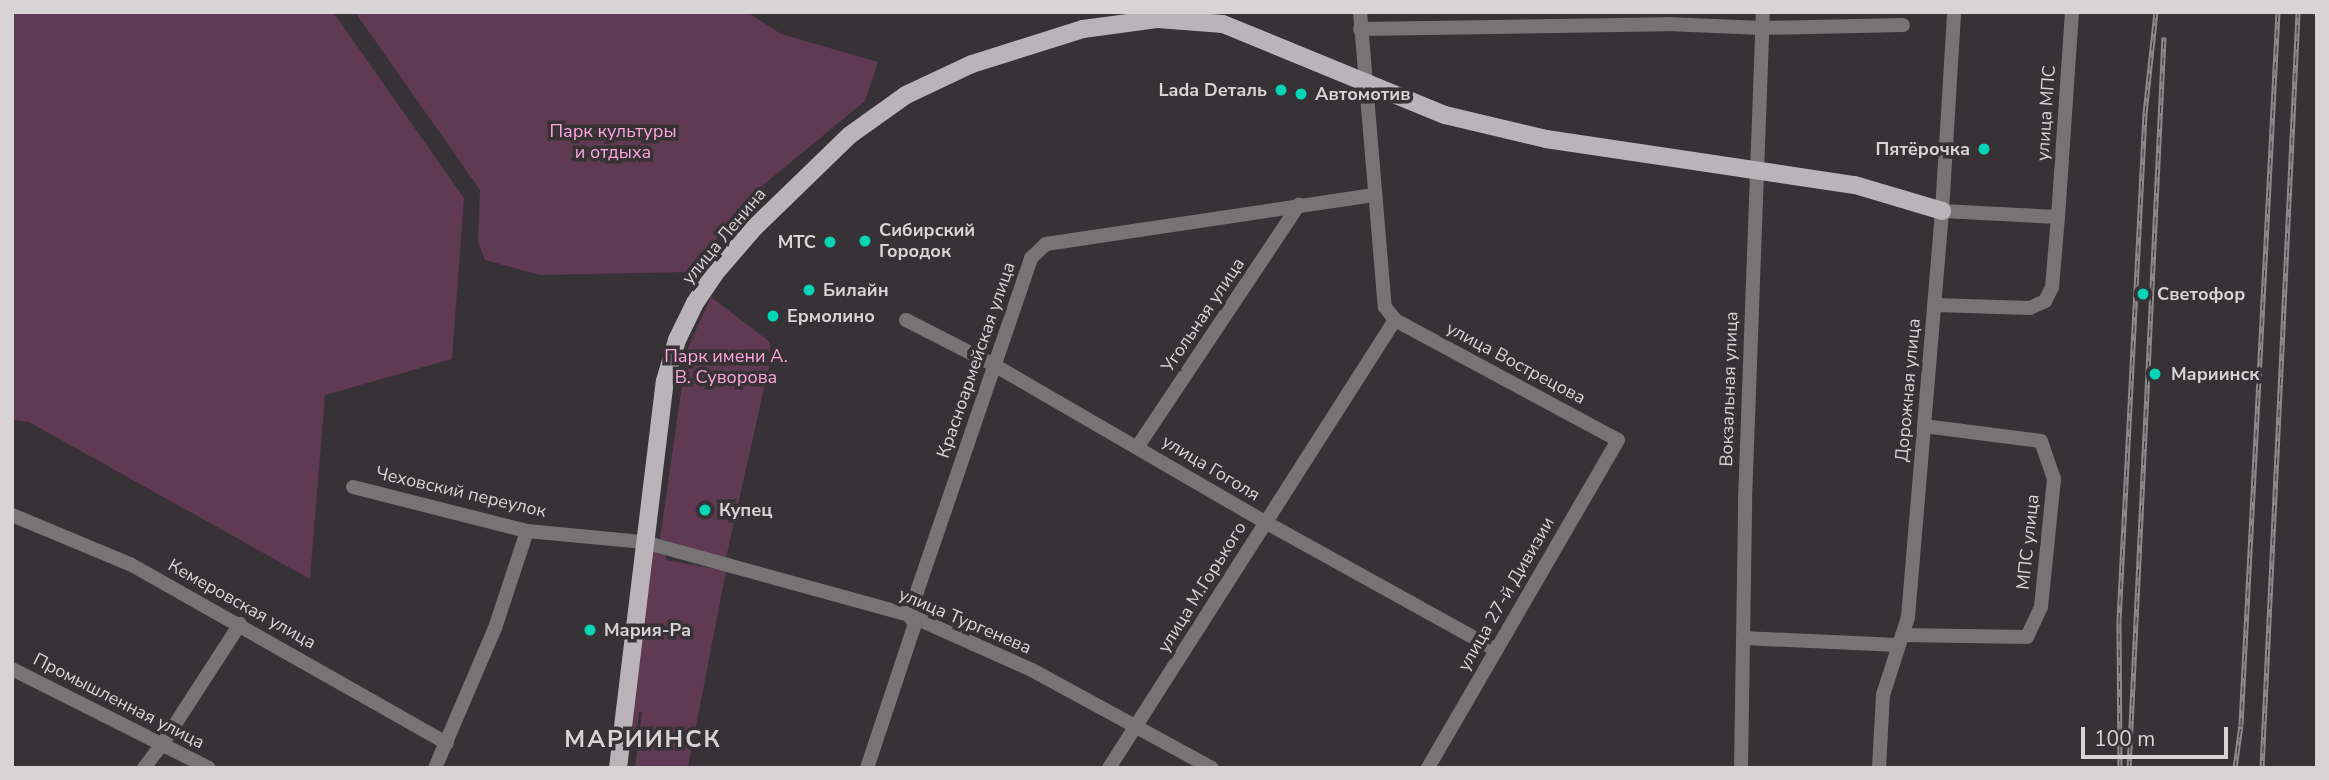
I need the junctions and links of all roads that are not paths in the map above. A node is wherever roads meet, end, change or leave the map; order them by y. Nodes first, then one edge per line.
1 (1360, 12) edge
2 (1763, 12) edge
3 (1954, 12) edge
4 (2072, 12) edge
5 (1667, 18) edge
6 (1081, 20) edge
7 (1903, 25) dead end
8 (1762, 28) junction
9 (1360, 29) junction
10 (1364, 82) junction
11 (1756, 168) junction
12 (1375, 195) junction
13 (1299, 205) junction
14 (1942, 211) junction
15 (2057, 217) junction
16 (1934, 305) junction
17 (906, 320) dead end
18 (1395, 320) junction
19 (994, 365) junction
20 (1924, 426) junction
21 (1619, 440) joint
22 (1138, 446) junction
23 (354, 487) dead end
24 (12, 515) edge
25 (1265, 522) junction
26 (527, 531) junction
27 (644, 542) junction
28 (909, 615) junction
29 (240, 624) junction
30 (1743, 638) junction
31 (1900, 640) junction
32 (1496, 650) junction
33 (12, 669) edge
34 (1138, 726) junction
35 (163, 743) junction
36 (447, 743) junction
37 (144, 768) edge
38 (209, 768) edge
39 (435, 768) edge
40 (618, 768) edge
41 (867, 768) edge
42 (1109, 768) edge
43 (1212, 768) edge
44 (1428, 768) edge
45 (1741, 768) edge
46 (1879, 768) edge

1 - 9 street
2 - 8 street, Вокзальная улица
3 - 14 street, Дорожная улица
4 - 15 street, улица МПС
5 - 8 street
5 - 9 street
6 - 10 main road, улица Ленина
6 - 27 main road, улица Ленина
7 - 8 street
8 - 11 street, Вокзальная улица
9 - 10 street
10 - 11 main road, улица Ленина
10 - 12 street
11 - 14 main road, улица Ленина
11 - 30 street, Вокзальная улица
12 - 13 street, Красноармейская улица
12 - 18 street
13 - 19 street, Красноармейская улица
13 - 22 street, Угольная улица
14 - 15 street
14 - 16 street, Дорожная улица
15 - 16 street, улица МПС
16 - 20 street, Дорожная улица
17 - 19 street, улица Гоголя
18 - 21 street, улица Вострецова
18 - 25 street, улица М.Горького
19 - 22 street, улица Гоголя
19 - 28 street, Красноармейская улица
20 - 31 street, Дорожная улица
20 - 31 street, МПС улица
21 - 32 street, улица 27-й Дивизии
22 - 25 street, улица Гоголя
23 - 26 street, Чеховский переулок
24 - 29 street, Кемеровская улица
25 - 32 street, улица Гоголя
25 - 34 street, улица М.Горького
26 - 27 street, Чеховский переулок
26 - 36 street
27 - 28 street, улица Тургенева
27 - 40 main road, улица Ленина
28 - 34 street, улица Тургенева
28 - 41 street, Красноармейская улица
29 - 35 street
29 - 36 street, Кемеровская улица
30 - 31 street
30 - 45 street, Вокзальная улица
31 - 46 street, Дорожная улица
32 - 44 street, улица 27-й Дивизии
33 - 35 street, Промышленная улица
34 - 42 street, улица М.Горького
34 - 43 street, улица Тургенева
35 - 37 street
35 - 38 street, Промышленная улица
36 - 39 street

